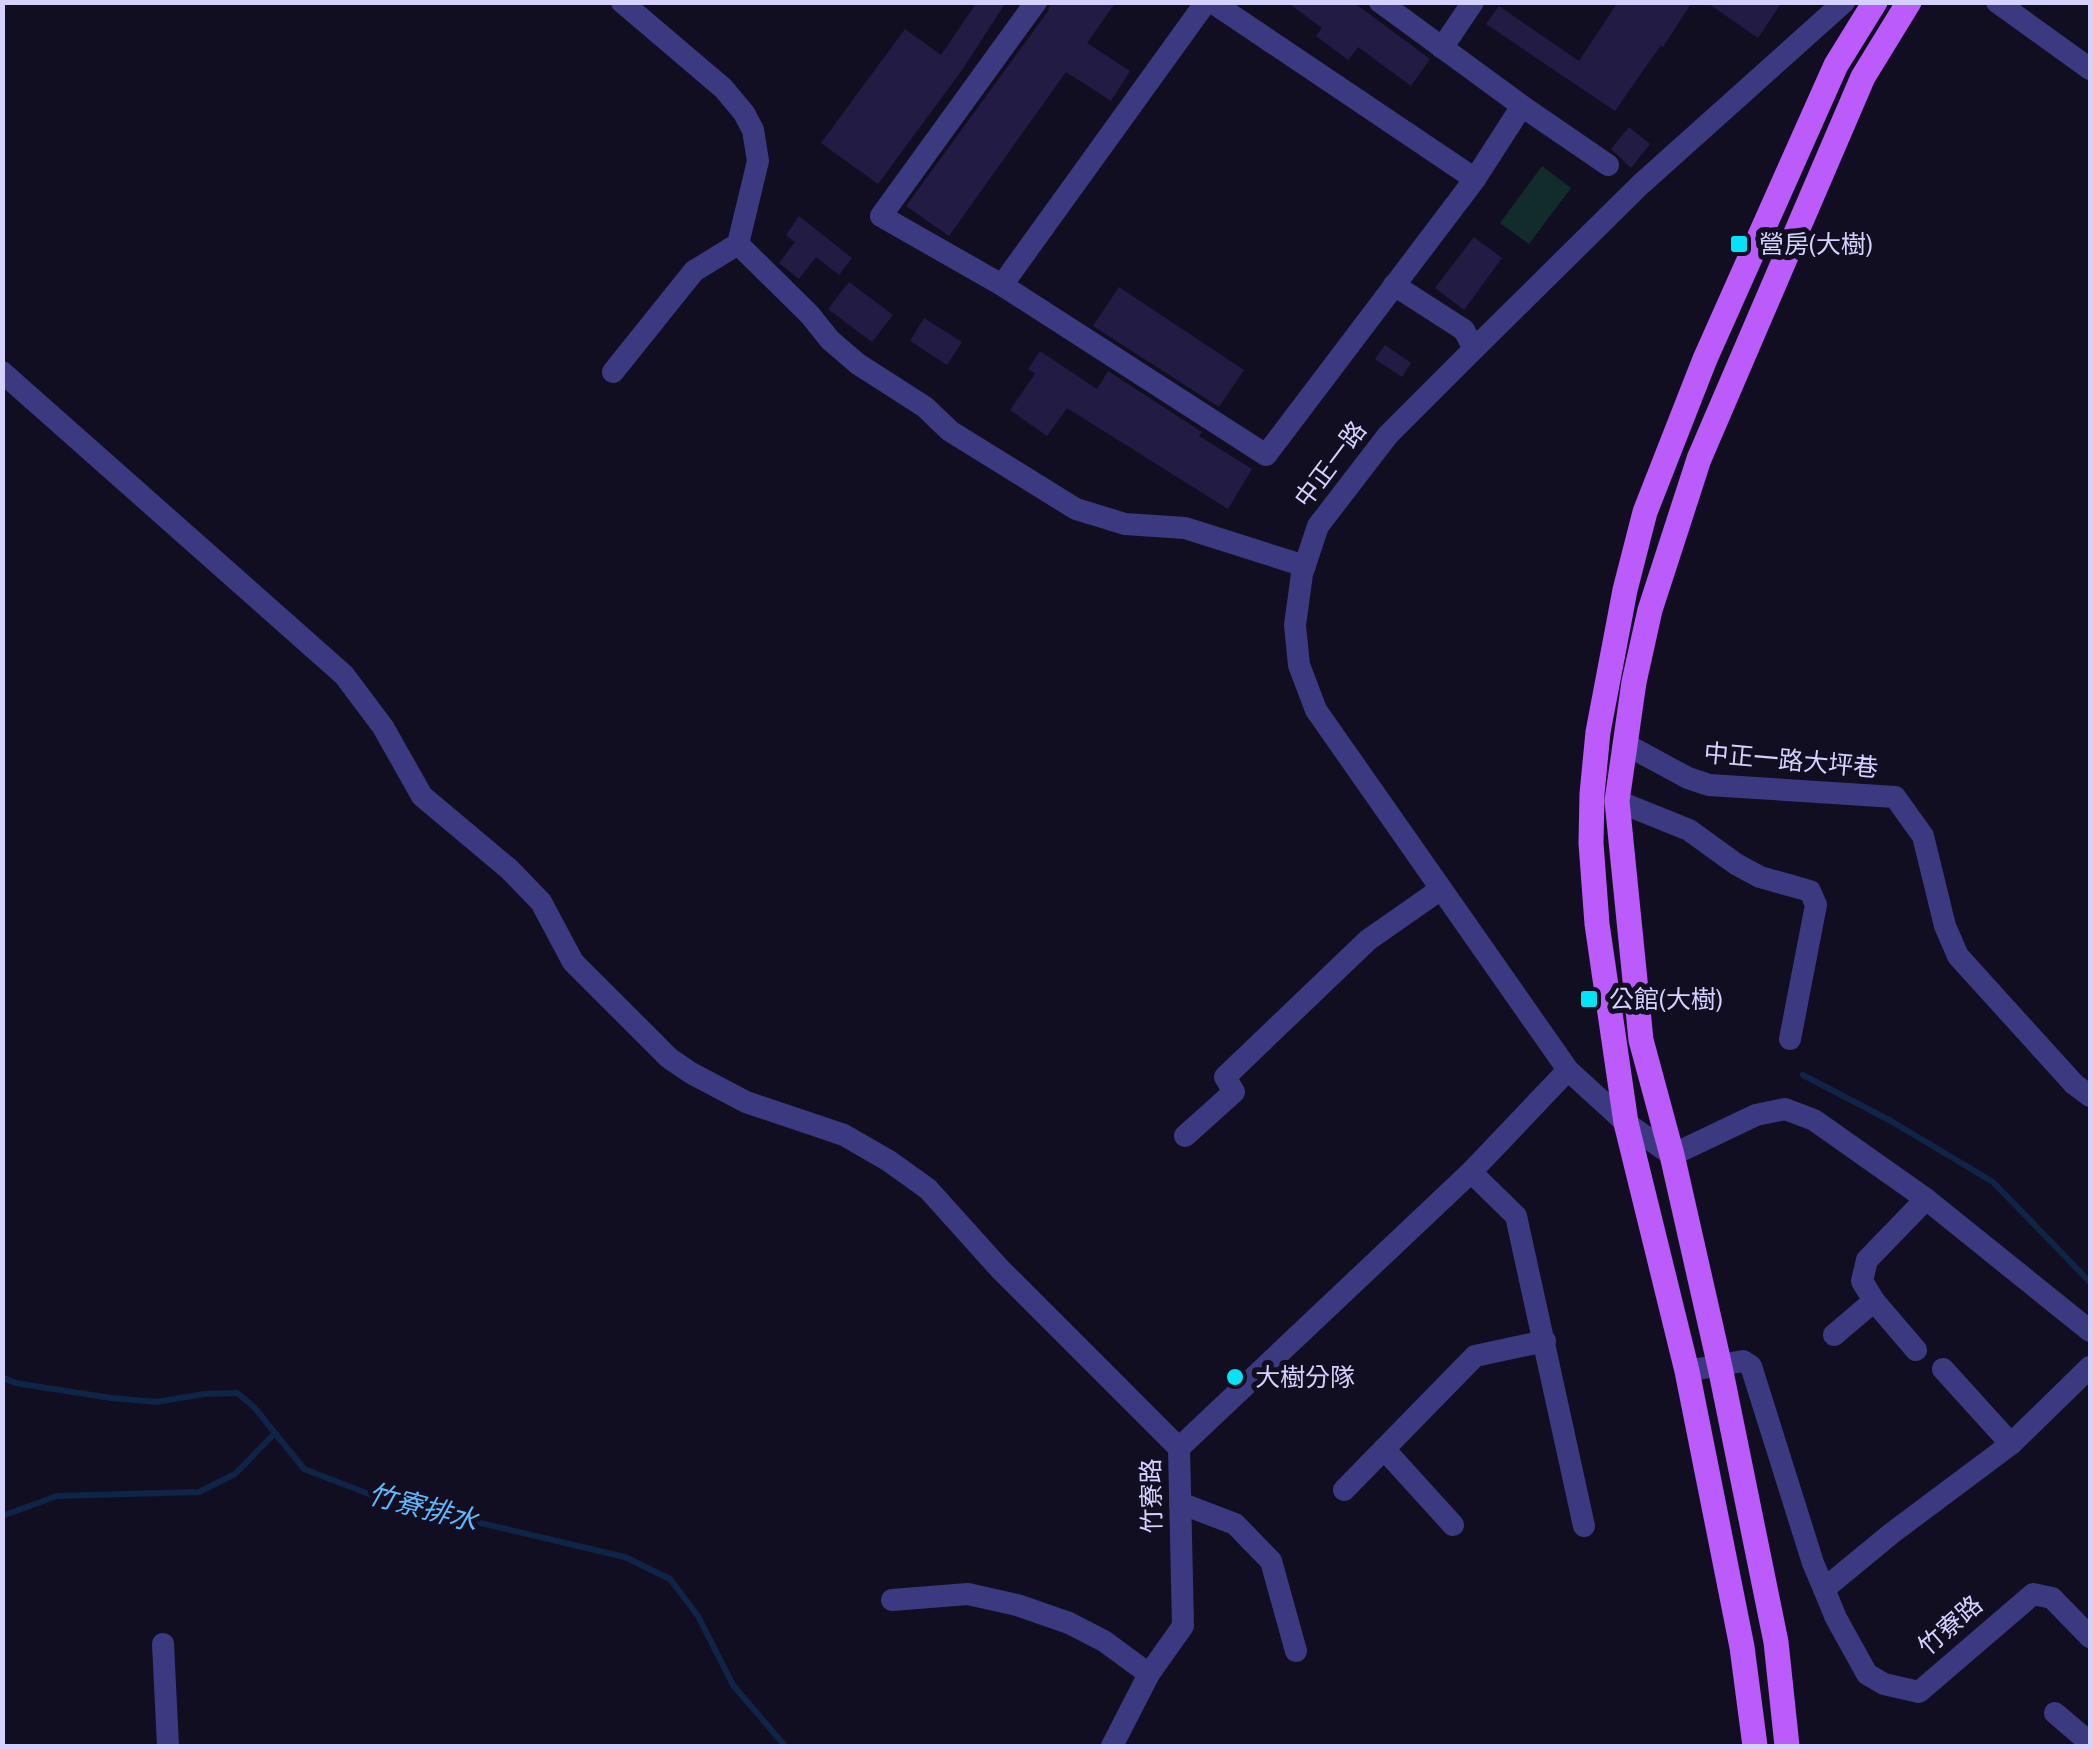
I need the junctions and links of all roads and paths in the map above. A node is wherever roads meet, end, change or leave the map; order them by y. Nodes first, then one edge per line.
1 (622, 2) edge
2 (1036, 2) edge
3 (1209, 2) edge
4 (1380, 2) edge
5 (1473, 2) edge
6 (1844, 2) edge
7 (1875, 2) edge
8 (1909, 2) edge
9 (1997, 2) edge
10 (1442, 48) junction
11 (2090, 69) edge
12 (1522, 106) junction
13 (1608, 165) dead end
14 (1475, 179) junction
15 (738, 244) junction
16 (1002, 285) junction
17 (1394, 286) junction
18 (1474, 349) junction
19 (2, 372) edge
20 (613, 372) dead end
21 (1305, 566) junction
22 (1625, 744) junction
23 (1617, 801) junction
24 (1442, 889) junction
25 (1790, 1039) dead end
26 (1568, 1070) junction
27 (2090, 1096) edge
28 (1626, 1123) junction
29 (1185, 1136) dead end
30 (1672, 1155) junction
31 (1472, 1172) junction
32 (1926, 1199) junction
33 (1874, 1301) junction
34 (2090, 1331) edge
35 (1834, 1335) dead end
36 (1545, 1342) junction
37 (1916, 1350) dead end
38 (1720, 1367) junction
39 (2090, 1368) edge
40 (1943, 1369) dead end
41 (1687, 1370) junction
42 (2010, 1444) junction
43 (1179, 1448) junction
44 (1384, 1449) junction
45 (1344, 1490) dead end
46 (1180, 1504) junction
47 (1453, 1524) dead end
48 (1584, 1526) dead end
49 (1824, 1589) junction
50 (892, 1600) dead end
51 (2090, 1637) edge
52 (163, 1644) dead end
53 (1296, 1651) dead end
54 (1150, 1674) junction
55 (2054, 1713) dead end
56 (2090, 1743) edge
57 (168, 1746) edge
58 (1112, 1746) edge
59 (1754, 1746) edge
60 (1788, 1746) edge

1 - 15 street
2 - 16 street
3 - 14 street
3 - 16 street
4 - 10 street
5 - 10 street
6 - 18 street, 中正一路
7 - 28 main road
8 - 22 main road
9 - 11 street
10 - 12 street
12 - 13 street
12 - 14 street
14 - 17 street
15 - 20 street
15 - 21 street
16 - 17 street
17 - 18 street
18 - 21 street, 中正一路
19 - 43 street
21 - 24 street, 中正一路
22 - 23 main road
22 - 27 street, 中正一路大坪巷
23 - 25 street
23 - 30 main road
24 - 26 street, 中正一路
24 - 29 street
26 - 28 street
26 - 31 street, 竹寮路
28 - 30 street
28 - 41 main road
30 - 32 street
30 - 38 main road
31 - 36 street
31 - 43 street, 竹寮路
32 - 33 street
32 - 34 street
33 - 35 street
33 - 37 street
36 - 44 street
36 - 48 street
38 - 41 street, 竹寮路
38 - 49 street, 竹寮路
38 - 60 main road
39 - 42 street
40 - 42 street
41 - 59 main road
42 - 49 street
43 - 46 street, 竹寮路
44 - 45 street
44 - 47 street
46 - 53 street
46 - 54 street, 竹寮路
49 - 51 street, 竹寮路
50 - 54 street
52 - 57 street
54 - 58 street, 竹寮路
55 - 56 street

